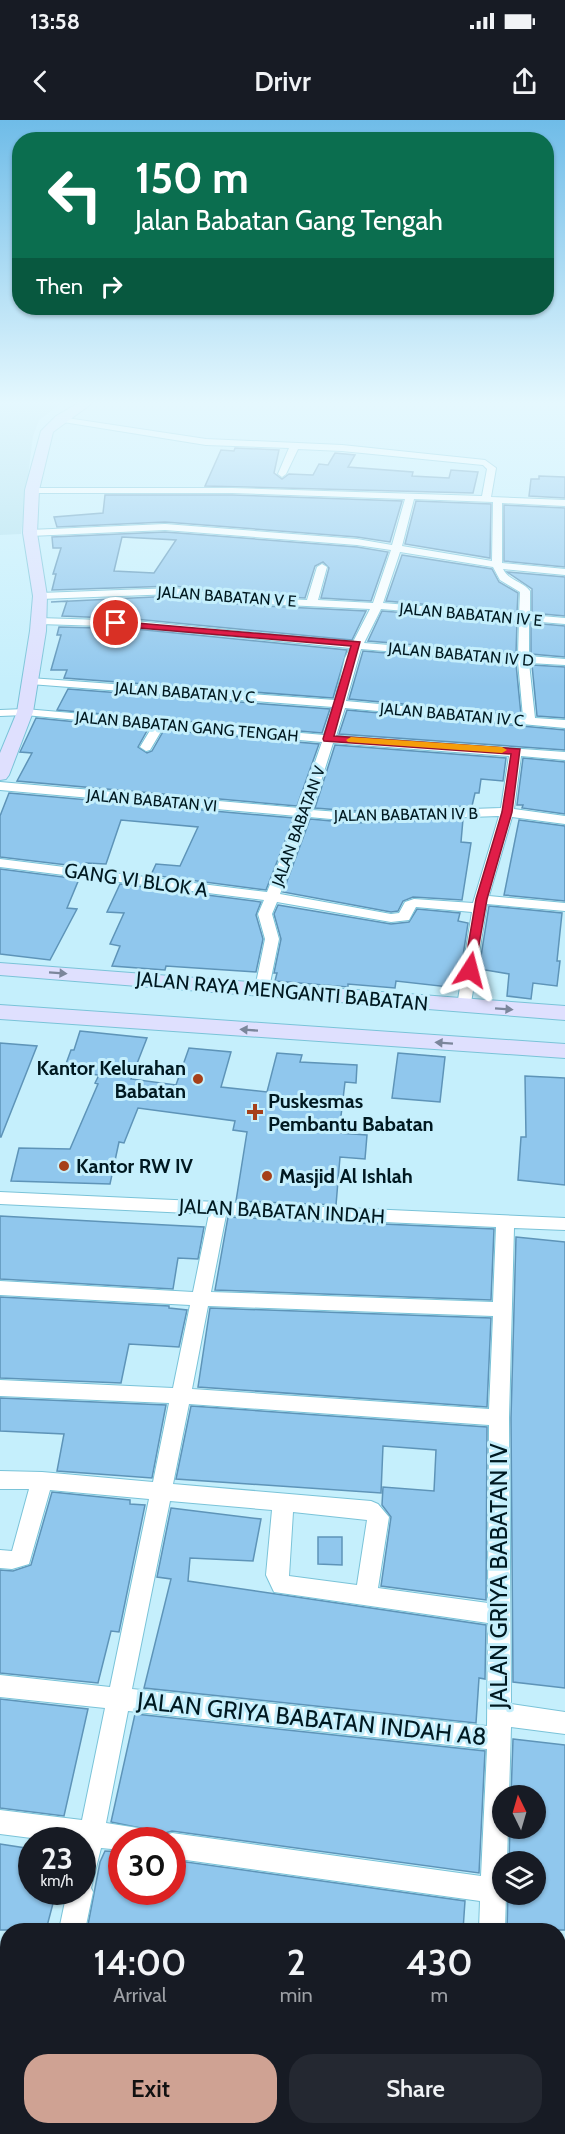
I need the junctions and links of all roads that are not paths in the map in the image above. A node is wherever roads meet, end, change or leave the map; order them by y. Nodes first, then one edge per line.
1 (32, 498) edge
2 (409, 498) edge
3 (460, 498) edge
4 (486, 499) joint
5 (498, 500) junction
6 (565, 503) edge
7 (30, 533) junction
8 (396, 549) junction
9 (497, 565) junction
10 (322, 567) dead end
11 (565, 572) edge
12 (40, 596) junction
13 (312, 602) junction
14 (377, 606) junction
15 (523, 618) junction
16 (39, 621) junction
17 (565, 621) edge
18 (357, 644) junction
19 (523, 659) junction
20 (565, 663) edge
21 (30, 681) junction
22 (340, 704) junction
23 (25, 712) junction
24 (0, 713) edge
25 (528, 721) junction
26 (159, 724) junction
27 (565, 724) edge
28 (328, 739) junction
29 (146, 747) dead end
30 (516, 751) junction
31 (565, 756) edge
32 (0, 775) edge
33 (0, 786) edge
34 (507, 812) junction
35 (304, 814) junction
36 (565, 820) edge
37 (0, 863) edge
38 (272, 897) junction
39 (481, 904) junction
40 (565, 907) edge
41 (0, 969) edge
42 (262, 988) junction
43 (465, 1006) junction
44 (0, 1011) edge
45 (565, 1013) edge
46 (565, 1051) edge
47 (0, 1198) edge
48 (219, 1208) junction
49 (505, 1221) junction
50 (565, 1224) edge
51 (0, 1288) edge
52 (201, 1299) junction
53 (504, 1309) junction
54 (0, 1388) edge
55 (181, 1396) junction
56 (499, 1418) junction
57 (0, 1480) edge
58 (42, 1481) junction
59 (162, 1491) junction
60 (283, 1504) junction
61 (0, 1559) edge
62 (366, 1597) junction
63 (498, 1614) junction
64 (0, 1686) edge
65 (120, 1698) junction
66 (499, 1714) junction
67 (565, 1723) edge
68 (499, 1739) junction
69 (0, 1822) edge
70 (38, 1827) edge
71 (93, 1827) edge
72 (186, 1847) edge
73 (495, 1851) edge
74 (492, 1890) edge
75 (77, 1905) edge
76 (493, 1905) edge
77 (73, 1923) edge
78 (492, 1923) edge

1 - 7 main road
2 - 8 street, JALAN BABATAN V
3 - 4 street
4 - 5 street
5 - 6 street
5 - 9 street
7 - 8 street
7 - 12 main road
8 - 9 street
8 - 14 street, JALAN BABATAN V
9 - 11 street
9 - 15 street
10 - 13 street
12 - 13 street, JALAN BABATAN V E
12 - 16 main road
13 - 14 street, JALAN BABATAN V E
14 - 15 street, JALAN BABATAN IV E
14 - 18 street, JALAN BABATAN V
15 - 17 street, JALAN BABATAN IV E
15 - 19 street
16 - 18 street, JALAN BABATAN IV D
16 - 21 main road
18 - 19 street, JALAN BABATAN IV D
18 - 22 street, JALAN BABATAN V
19 - 20 street, JALAN BABATAN IV D
19 - 25 street
21 - 22 street, JALAN BABATAN V C
21 - 23 main road
22 - 25 street, JALAN BABATAN IV C
22 - 28 street, JALAN BABATAN V
23 - 24 street, JALAN BABATAN GANG TENGAH
23 - 26 street, JALAN BABATAN GANG TENGAH
23 - 32 main road
25 - 27 street, JALAN BABATAN IV C
26 - 28 street, JALAN BABATAN GANG TENGAH
26 - 29 street
28 - 30 street, JALAN BABATAN GANG TENGAH
28 - 35 street, JALAN BABATAN V
30 - 31 street, JALAN BABATAN GANG TENGAH
30 - 34 street
33 - 35 street, JALAN BABATAN VI
34 - 35 street, JALAN BABATAN IV B
34 - 36 street, JALAN BABATAN IV B
34 - 39 street
35 - 38 street, JALAN BABATAN V
37 - 38 street, GANG VI BLOK A
38 - 39 street, GANG VI BLOK A
38 - 42 street, JALAN BABATAN V
39 - 40 street
39 - 43 street
41 -> 42 main road, JALAN RAYA MENGANTI BABATAN
42 - 43 main road, JALAN RAYA MENGANTI BABATAN
43 -> 45 main road, JALAN RAYA MENGANTI BABATAN
46 -> 44 main road, JALAN RAYA MENGANTI BABATAN
47 - 48 street, JALAN BABATAN INDAH
48 - 49 street, JALAN BABATAN INDAH
48 - 52 street, JALAN GRIYA BABATAN INDAH A8
49 - 50 street, JALAN BABATAN INDAH
49 - 53 street, JALAN GRIYA BABATAN IV
51 - 52 street
52 - 53 street
52 - 55 street, JALAN GRIYA BABATAN INDAH A8
53 - 56 street, JALAN GRIYA BABATAN IV
54 - 55 street
55 - 56 street
55 - 59 street, JALAN GRIYA BABATAN INDAH A8
56 - 63 street, JALAN GRIYA BABATAN IV
57 - 58 street
58 - 59 street
58 - 61 street
59 - 60 street
59 - 65 street, JALAN GRIYA BABATAN INDAH A8
60 - 62 street
60 - 62 street
62 - 63 street
63 - 66 street, JALAN GRIYA BABATAN IV
64 - 65 street
65 - 68 street, JALAN GRIYA BABATAN INDAH A8
65 - 71 street
66 - 67 street
66 - 68 street, JALAN GRIYA BABATAN IV
68 - 73 street, JALAN GRIYA BABATAN IV
69 - 70 street
72 - 74 street
75 - 77 street
76 - 78 street, JALAN GRIYA BABATAN IV

